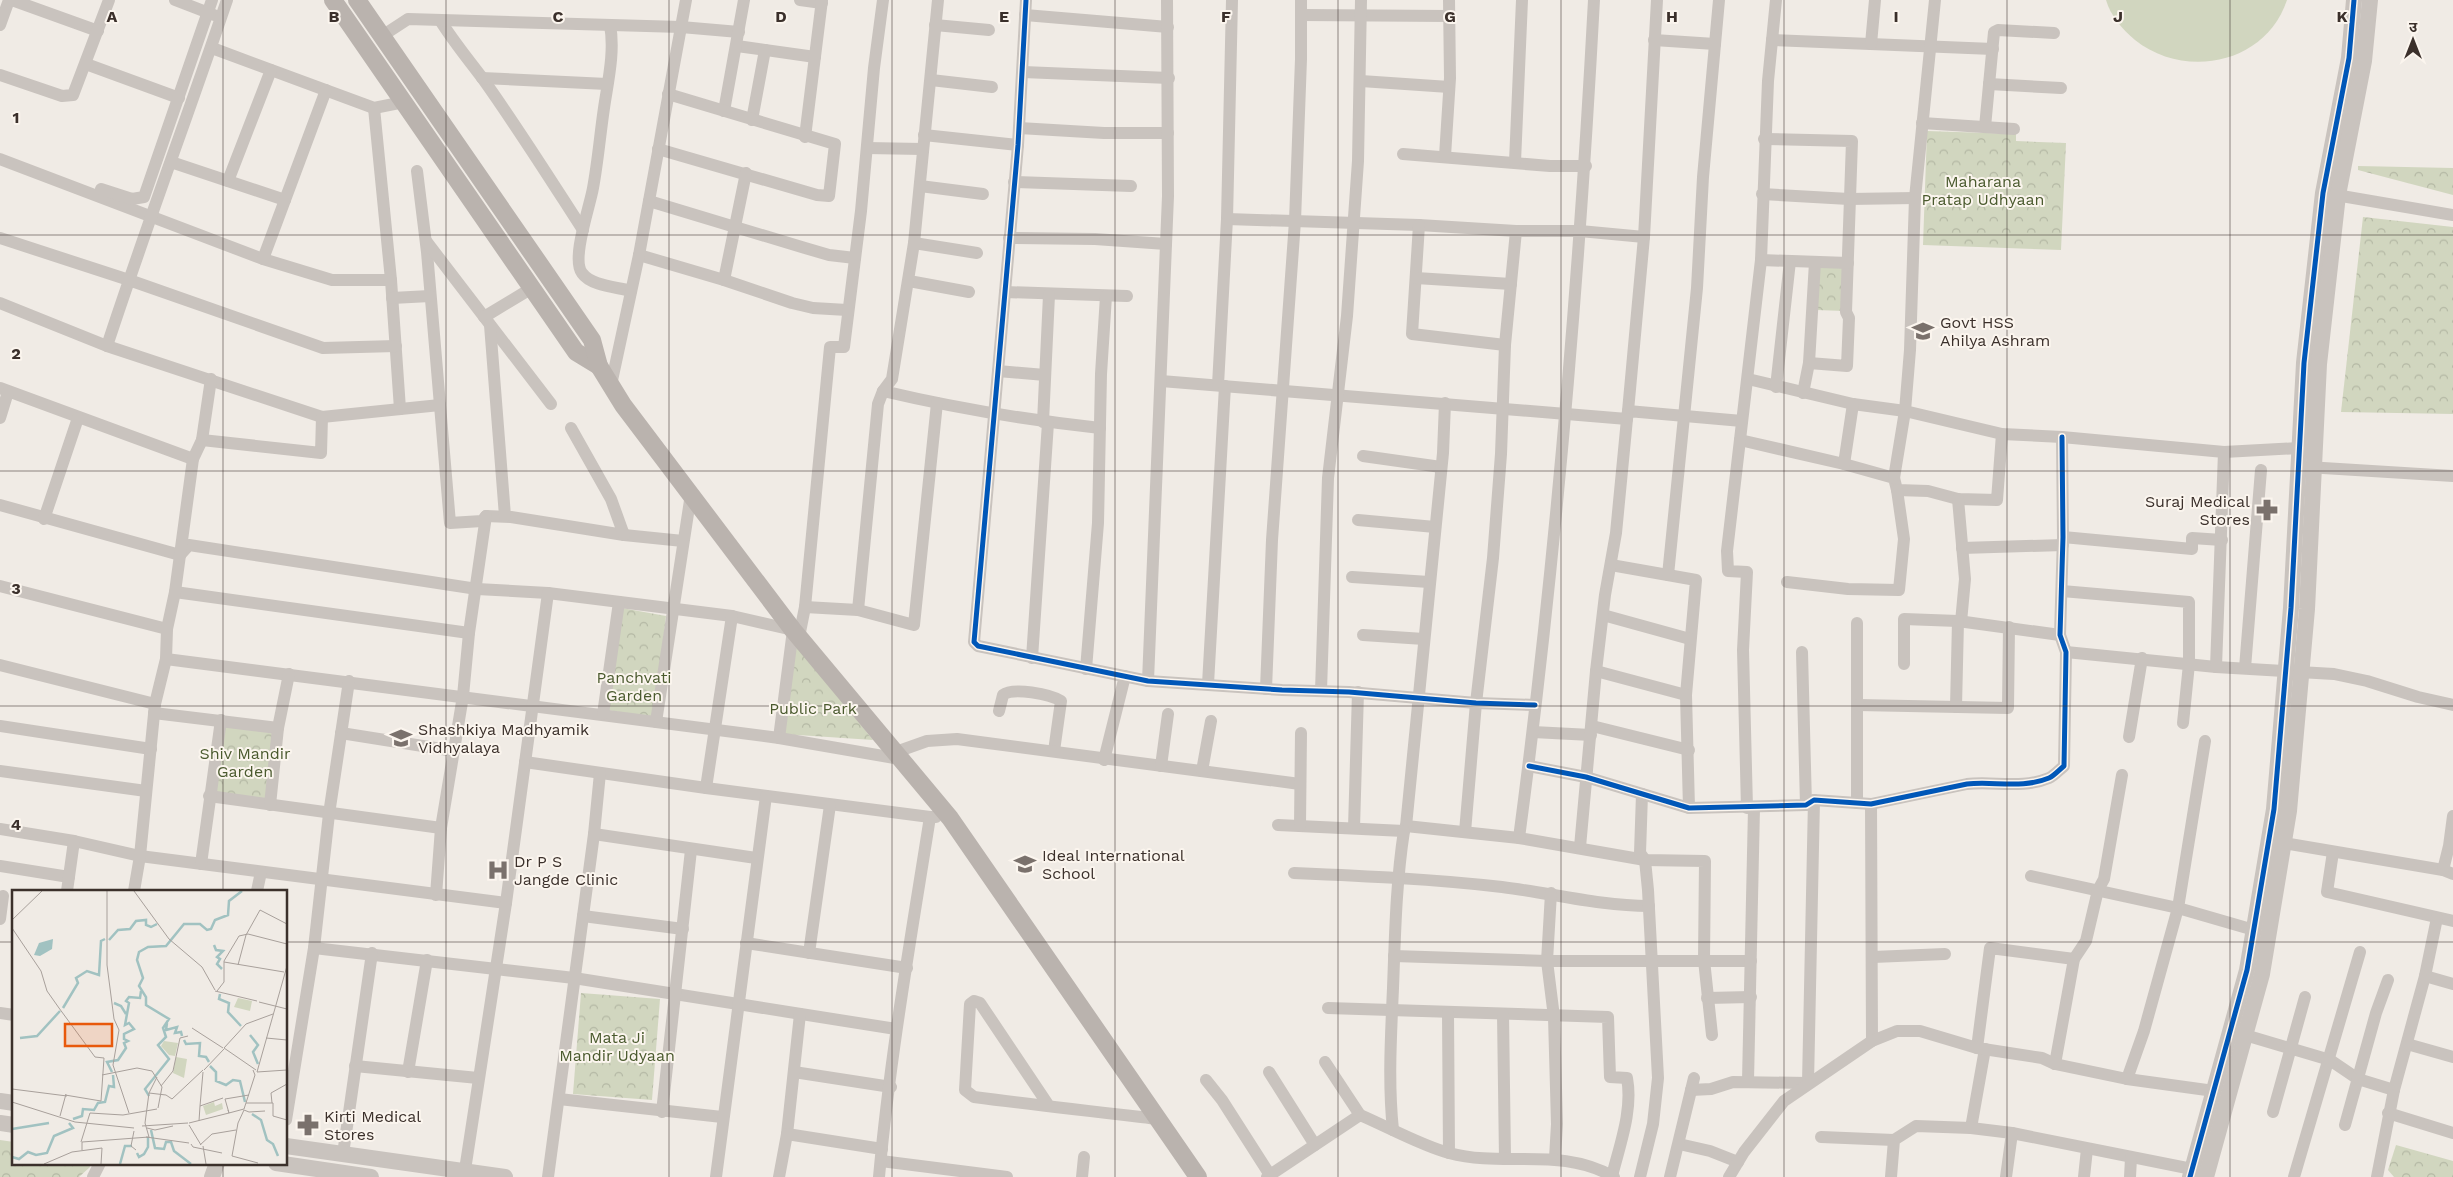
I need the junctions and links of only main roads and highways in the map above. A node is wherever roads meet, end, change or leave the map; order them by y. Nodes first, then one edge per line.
1 (333, 0) edge
2 (357, 0) edge
3 (599, 366) junction
4 (1198, 1177) edge

1 - 3 main road
2 - 3 main road
3 - 4 main road

